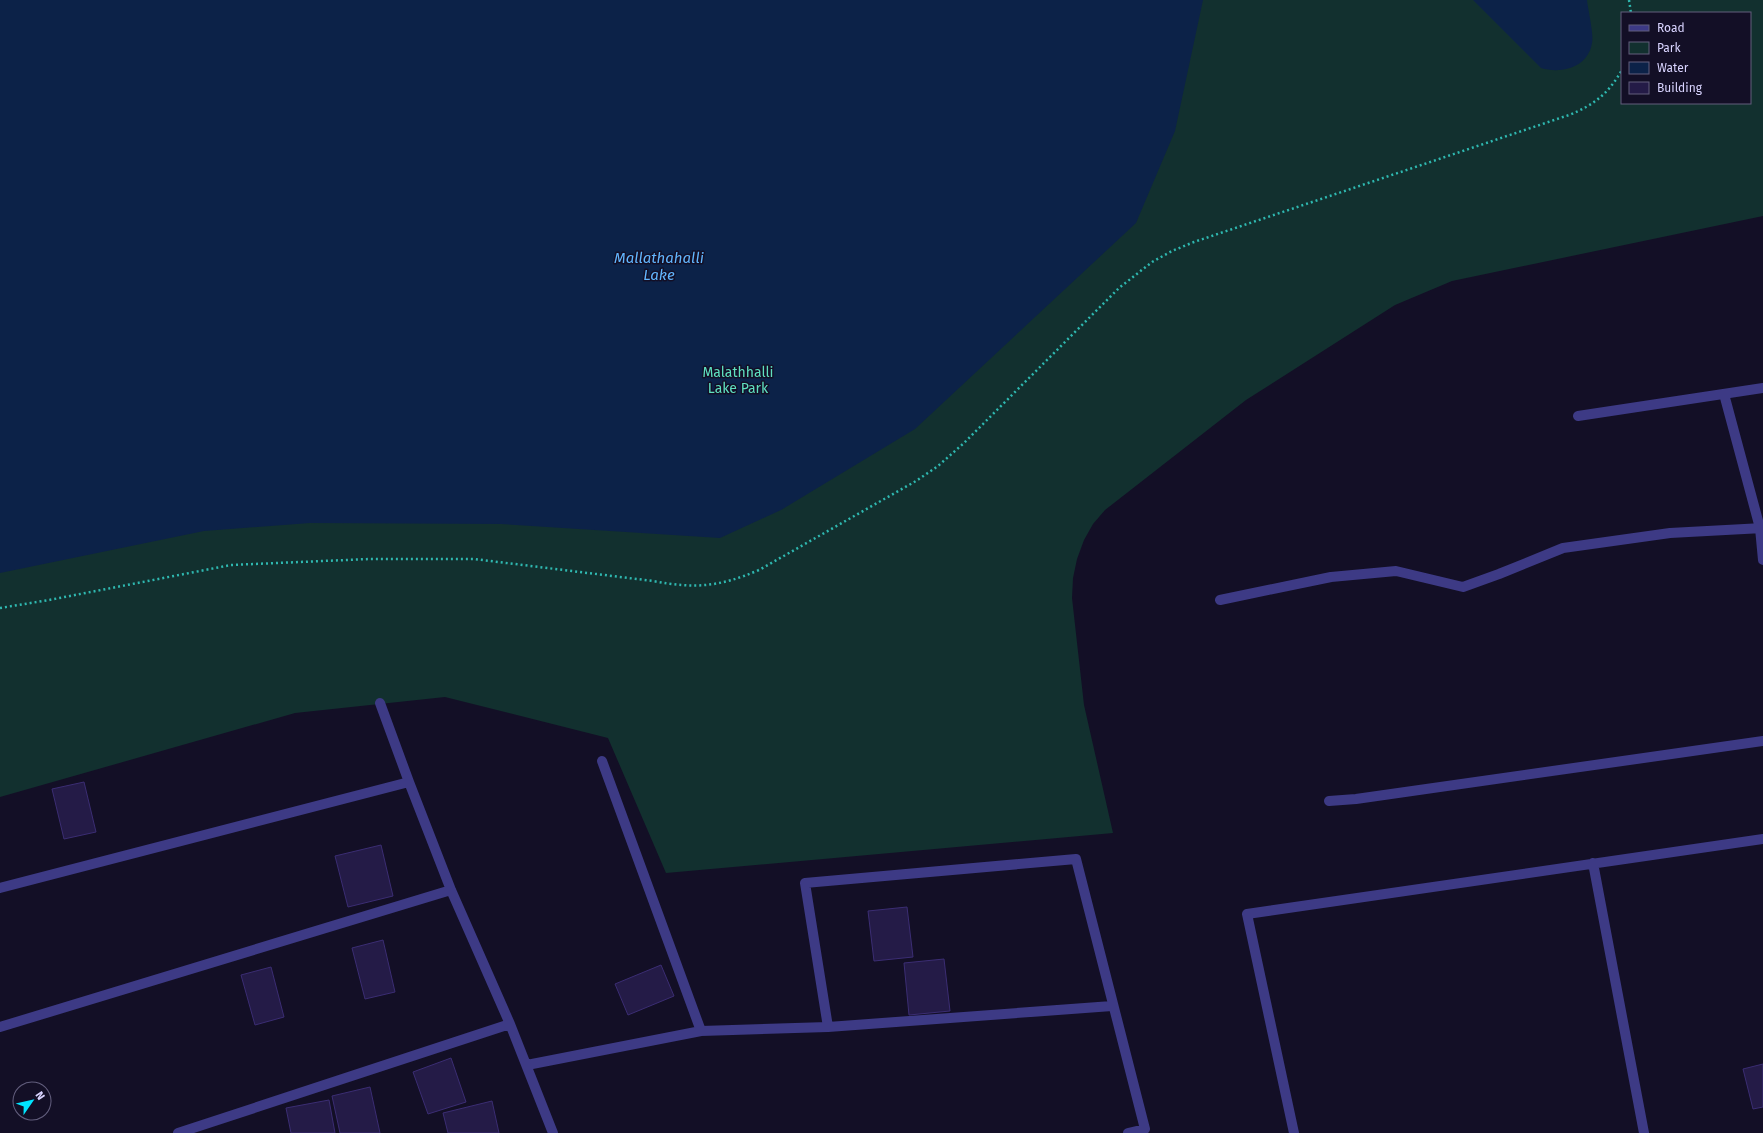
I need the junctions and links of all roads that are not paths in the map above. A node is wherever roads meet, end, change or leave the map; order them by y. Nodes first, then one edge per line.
1 (1763, 388) edge
2 (1724, 394) junction
3 (1578, 416) dead end
4 (1761, 528) edge
5 (1763, 560) edge
6 (1220, 600) dead end
7 (380, 703) dead end
8 (1763, 740) edge
9 (602, 762) dead end
10 (409, 782) junction
11 (1329, 801) dead end
12 (1763, 840) edge
13 (1593, 863) junction
14 (0, 888) edge
15 (451, 890) junction
16 (1112, 1006) junction
17 (510, 1024) junction
18 (0, 1027) edge
19 (828, 1027) junction
20 (701, 1031) junction
21 (527, 1065) junction
22 (178, 1133) edge
23 (552, 1133) edge
24 (1128, 1133) edge
25 (1294, 1133) edge
26 (1644, 1133) edge

1 - 2 street
2 - 3 street
2 - 4 street
4 - 5 street
4 - 6 street
7 - 10 street
8 - 11 street
9 - 20 street
10 - 14 street
10 - 15 street
12 - 13 street
13 - 25 street
13 - 26 street
15 - 17 street
15 - 18 street
16 - 19 street
16 - 19 street
16 - 24 street
17 - 21 street
17 - 22 street
19 - 20 street
20 - 21 street
21 - 23 street

